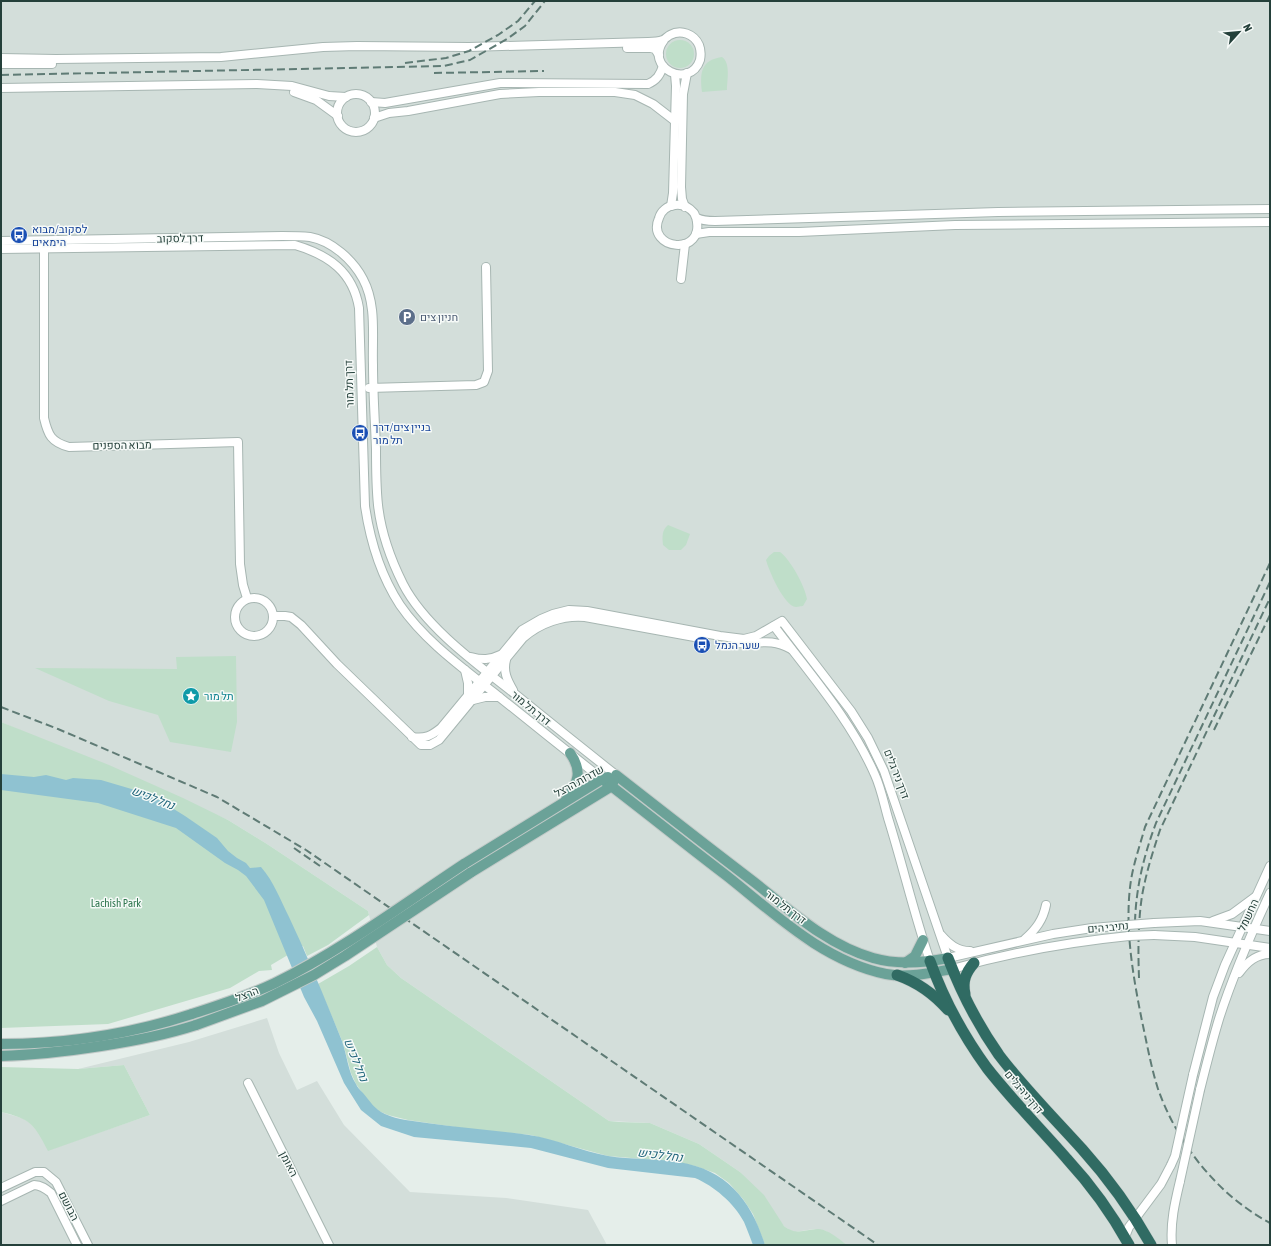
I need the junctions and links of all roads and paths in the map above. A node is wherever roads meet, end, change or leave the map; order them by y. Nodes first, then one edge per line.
1 (664, 40) junction
2 (659, 55) junction
3 (1, 58) edge
4 (1, 64) edge
5 (663, 66) junction
6 (688, 73) junction
7 (675, 74) junction
8 (275, 85) junction
9 (1, 88) edge
10 (346, 97) junction
11 (371, 102) junction
12 (338, 116) junction
13 (374, 118) junction
14 (675, 122) junction
15 (671, 206) junction
16 (685, 207) junction
17 (1270, 209) edge
18 (696, 217) junction
19 (1270, 222) edge
20 (696, 234) junction
21 (44, 240) junction
22 (1, 241) edge
23 (685, 244) junction
24 (1, 249) edge
25 (44, 249) junction
26 (352, 262) joint
27 (486, 267) dead end
28 (343, 270) joint
29 (681, 279) dead end
30 (373, 387) junction
31 (361, 388) junction
32 (247, 598) junction
33 (274, 616) junction
34 (776, 630) junction
35 (758, 643) junction
36 (791, 649) junction
37 (505, 655) junction
38 (469, 656) junction
39 (465, 670) junction
40 (490, 674) junction
41 (482, 684) junction
42 (515, 694) junction
43 (499, 697) junction
44 (470, 698) junction
45 (570, 753) junction
46 (616, 775) junction
47 (602, 779) junction
48 (612, 786) junction
49 (566, 801) junction
50 (464, 864) joint
51 (1270, 866) edge
52 (470, 873) joint
53 (1270, 894) edge
54 (1257, 895) junction
55 (1046, 905) dead end
56 (1208, 922) junction
57 (1242, 927) junction
58 (1254, 928) junction
59 (938, 931) junction
60 (1270, 931) edge
61 (923, 940) junction
62 (1023, 940) junction
63 (1235, 942) junction
64 (1247, 944) junction
65 (1270, 948) edge
66 (978, 951) junction
67 (1270, 954) edge
68 (948, 958) junction
69 (930, 962) junction
70 (905, 963) junction
71 (974, 963) junction
72 (952, 969) junction
73 (934, 972) junction
74 (897, 975) junction
75 (1231, 985) junction
76 (968, 1002) junction
77 (954, 1018) junction
78 (1, 1044) edge
79 (1, 1056) edge
80 (248, 1083) dead end
81 (1, 1188) edge
82 (1, 1202) edge
83 (1135, 1218) junction
84 (1127, 1241) edge
85 (77, 1245) edge
86 (88, 1245) edge
87 (329, 1245) edge
88 (1151, 1245) edge
89 (1172, 1245) edge

1 - 2 street
1 - 3 street
1 - 6 street
2 - 4 street
2 - 5 street
5 - 7 street
5 - 11 street
6 - 7 street
6 - 16 street
7 - 14 street
8 - 9 street
8 - 10 street
8 - 12 street
10 - 11 street
10 - 12 street
11 - 13 street
12 - 13 street
13 - 14 street
14 - 15 street
15 - 16 street
15 - 23 street
16 - 18 street
17 - 18 street
18 - 20 street
19 - 20 street
20 - 23 street
21 - 22 street, דרך לסקוב
21 - 25 street, מבוא הספנים
21 - 26 street, דרך לסקוב
23 - 29 street
24 - 25 street, דרך לסקוב
25 - 28 street, דרך לסקוב
25 - 32 street, מבוא הספנים
26 - 30 street, דרך תל מור
27 - 30 street
28 - 31 street, דרך תל מור
30 - 31 street
30 - 38 street, דרך תל מור
31 - 39 street, דרך תל מור
32 - 33 street
32 - 33 street
33 - 44 street
34 - 35 street
34 - 36 street, דרך ניר גלים
34 - 37 street
34 - 59 street, דרך ניר גלים
35 - 36 street
35 - 37 street
36 - 61 street, דרך ניר גלים
37 - 38 street
37 - 40 street
37 - 42 street
38 - 40 street, דרך תל מור
39 - 41 street, דרך תל מור
39 - 44 street
40 - 41 street
40 - 42 street, דרך תל מור
41 - 43 street, דרך תל מור
41 - 44 street
42 - 46 street, דרך תל מור
43 - 44 street
43 - 45 street, דרך תל מור
45 - 47 street, דרך תל מור
45 - 49 main road
46 - 47 main road, שדרות הרצל
46 - 48 main road, שדרות הרצל
46 - 70 main road, דרך תל מור
47 - 48 main road, דרך תל מור
47 - 49 main road, שדרות הרצל
48 - 52 main road, שדרות הרצל
48 - 74 main road, דרך תל מור
49 - 50 main road, שדרות הרצל
50 - 78 main road, הרצל, bridge
51 - 54 street, החשמל
52 - 79 main road, הרצל, bridge
53 - 58 street, החשמל
54 - 56 street
54 - 57 street, החשמל
55 - 62 street
56 - 57 street, נתיבי הים
56 - 62 street, נתיבי הים, bridge
57 - 58 street, נתיבי הים
57 - 63 street, החשמל
58 - 60 street, נתיבי הים
58 - 64 street, החשמל
59 - 66 street
59 - 68 street, דרך ניר גלים
61 - 69 street, דרך ניר גלים
61 - 70 main road
62 - 66 street, נתיבי הים
63 - 64 street, נתיבי הים
63 - 71 street, נתיבי הים, bridge
63 - 83 street, החשמל, bridge
64 - 65 street, נתיבי הים
64 - 75 street, החשמל
66 - 68 street, נתיבי הים
67 - 75 street
68 - 69 main road, דרך תל מור
68 - 72 highway
69 - 70 main road, דרך תל מור
69 - 73 highway, דרך ניר גלים
71 - 72 street, נתיבי הים
71 - 76 highway
72 - 73 main road, דרך תל מור
72 - 76 highway
73 - 74 main road, דרך תל מור
73 - 77 highway, דרך ניר גלים
74 - 77 highway
75 - 89 street, bridge
76 - 83 highway
77 - 84 highway, דרך ניר גלים
80 - 87 street, האומן
81 - 86 street, הבושם
82 - 85 street, הבושם
83 - 84 street, החשמל
83 - 88 highway

